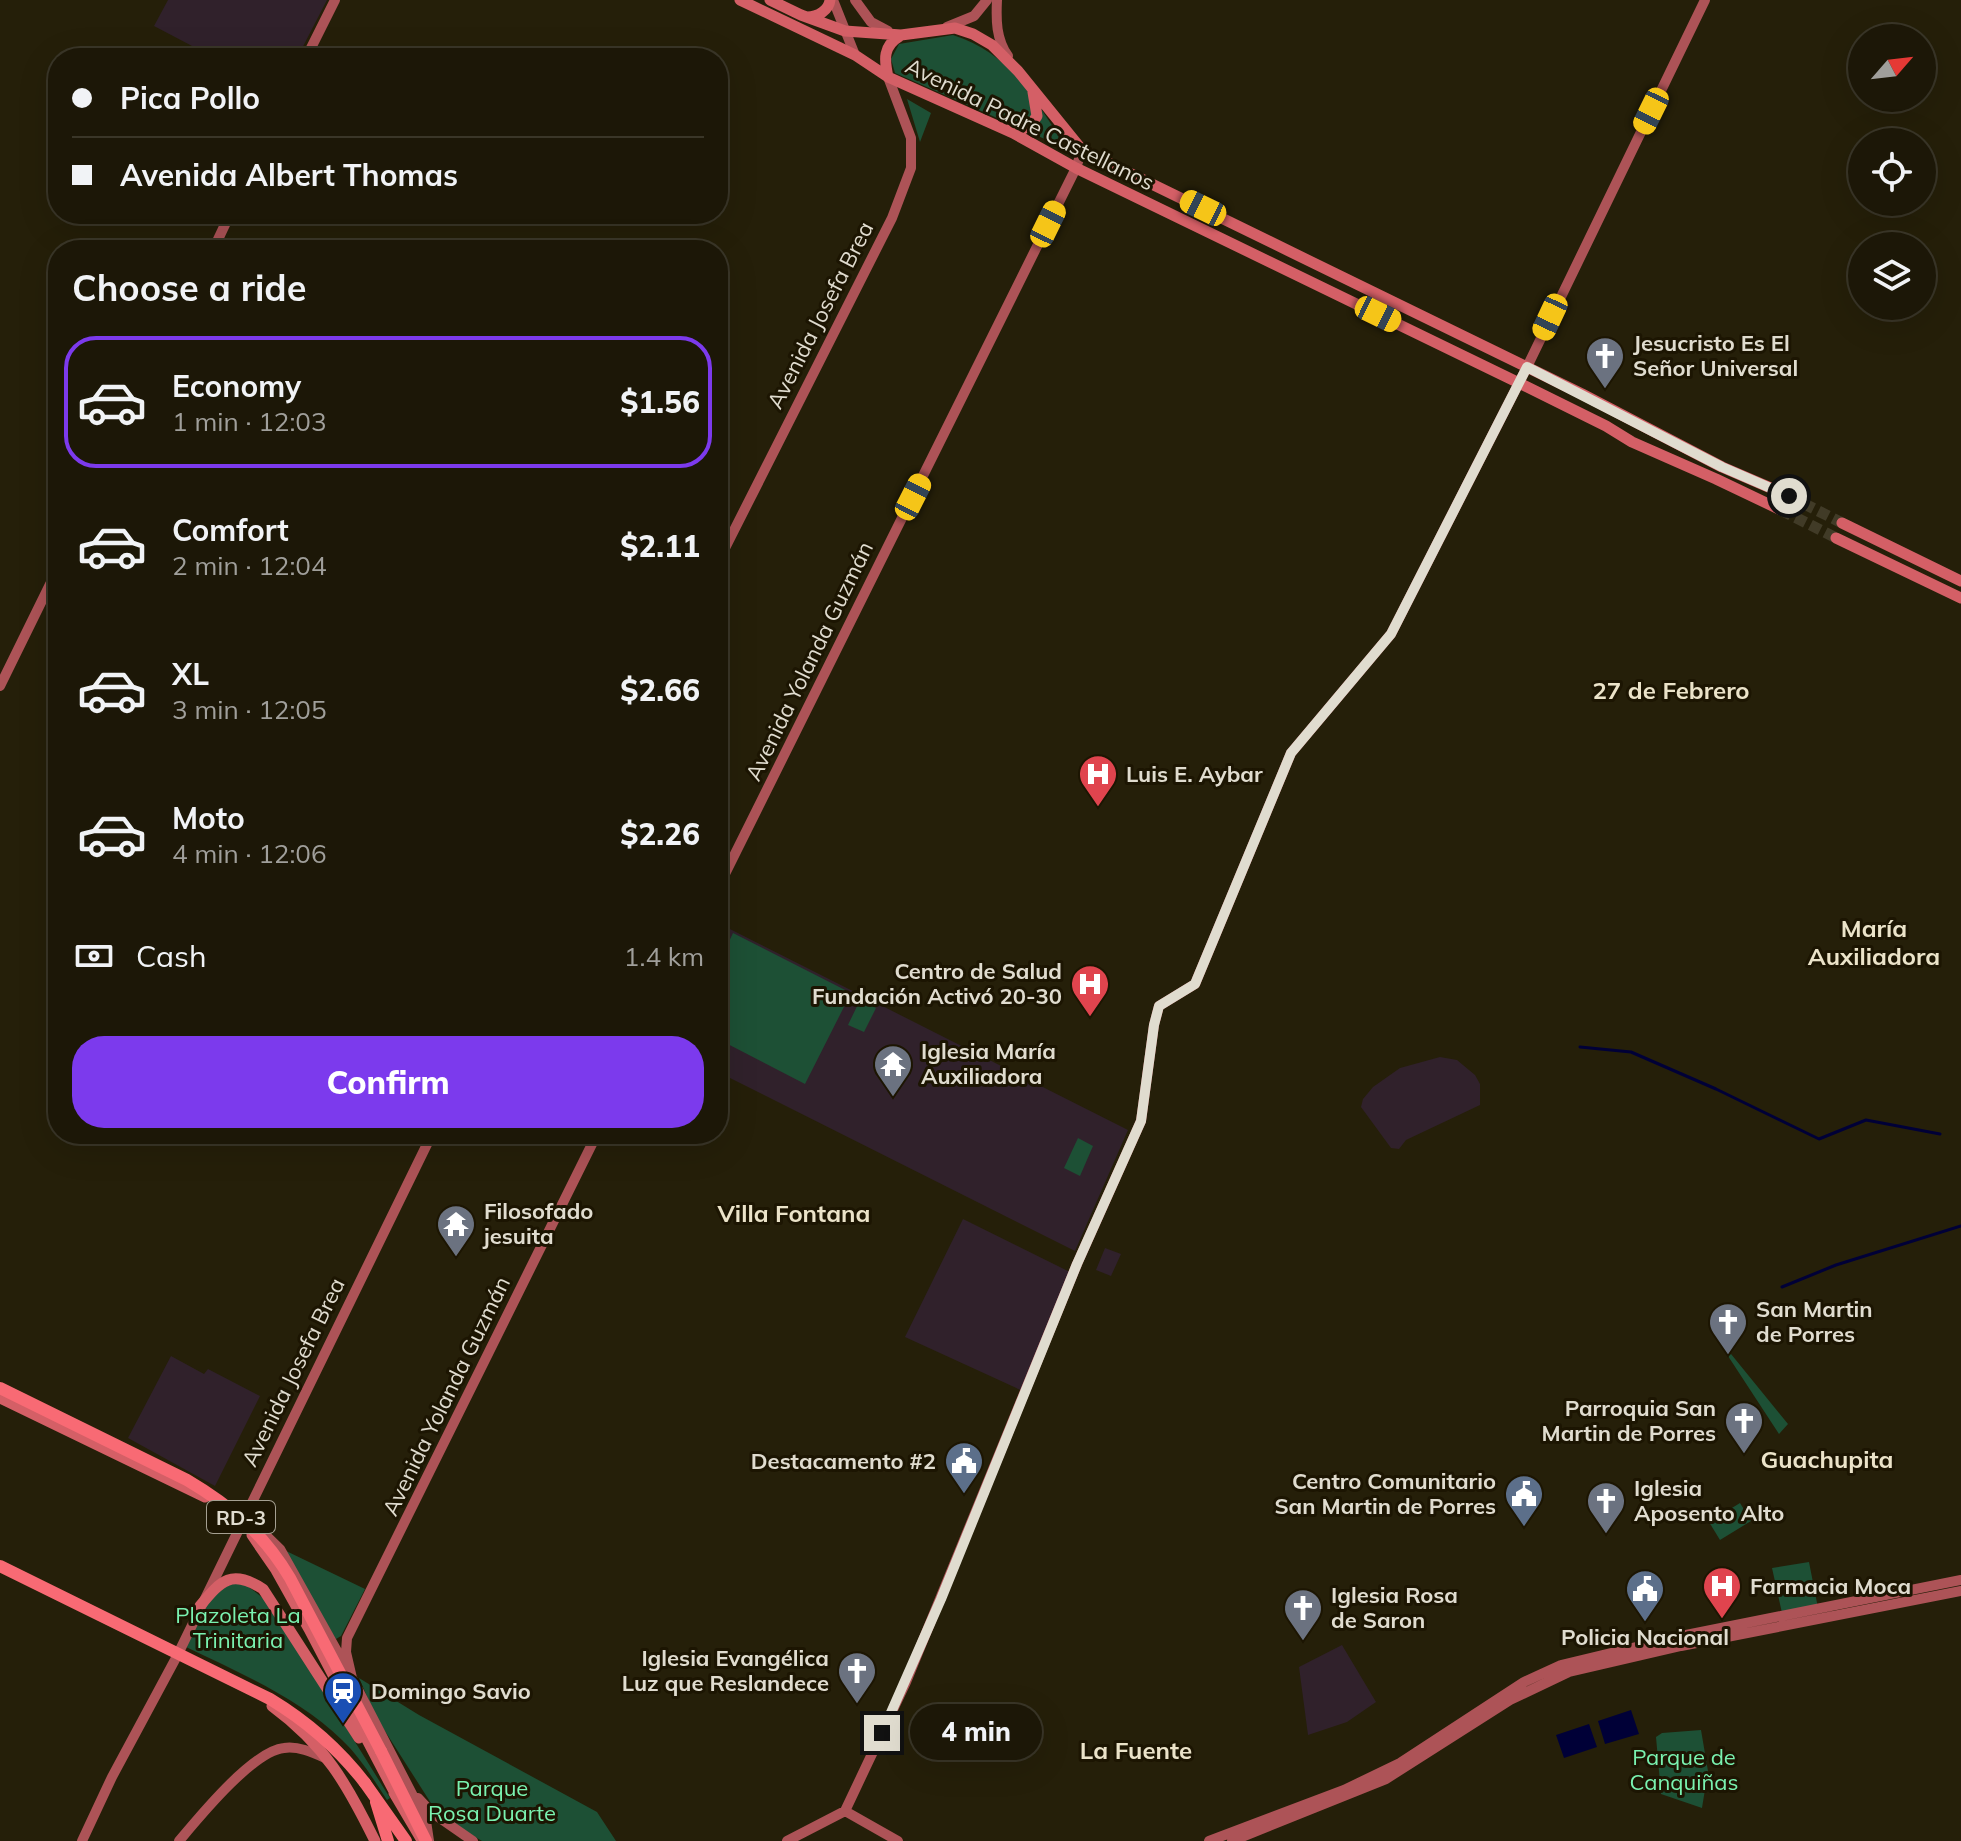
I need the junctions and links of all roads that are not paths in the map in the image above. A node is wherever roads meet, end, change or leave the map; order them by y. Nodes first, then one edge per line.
1 (335, 0) edge
2 (740, 0) edge
3 (770, 0) edge
4 (832, 0) edge
5 (855, 0) edge
6 (987, 0) edge
7 (997, 0) edge
8 (1705, 0) edge
9 (801, 15) junction
10 (941, 29) junction
11 (845, 31) junction
12 (901, 35) junction
13 (311, 48) edge
14 (855, 55) junction
15 (1018, 71) junction
16 (888, 77) junction
17 (1031, 86) junction
18 (1013, 133) junction
19 (1082, 150) junction
20 (1076, 168) junction
21 (1527, 367) junction
22 (1517, 382) junction
23 (1789, 496) tunnel mouth
24 (1781, 510) tunnel mouth
25 (1842, 523) tunnel mouth
26 (1836, 538) tunnel mouth
27 (728, 542) edge
28 (1961, 581) edge
29 (48, 588) edge
30 (1961, 598) edge
31 (0, 686) edge
32 (728, 868) edge
33 (427, 1144) edge
34 (592, 1144) edge
35 (0, 1388) edge
36 (0, 1398) edge
37 (243, 1519) junction
38 (0, 1568) edge
39 (1961, 1580) edge
40 (1961, 1591) edge
41 (200, 1606) junction
42 (177, 1656) junction
43 (352, 1678) junction
44 (330, 1761) junction
45 (390, 1770) junction
46 (408, 1788) junction
47 (374, 1795) junction
48 (397, 1797) junction
49 (845, 1811) junction
50 (82, 1841) edge
51 (179, 1841) edge
52 (375, 1841) edge
53 (388, 1841) edge
54 (403, 1841) edge
55 (426, 1841) edge
56 (473, 1841) edge
57 (787, 1841) edge
58 (898, 1841) edge
59 (1209, 1841) edge
60 (1232, 1841) edge

1 - 13 main road
2 - 14 main road, Avenida Padre Castellanos
3 - 9 main road, Avenida Padre Castellanos
4 - 9 main road
4 - 11 main road
5 - 12 main road
6 - 10 main road
7 - 15 main road
8 - 21 main road
9 - 11 main road, Avenida Padre Castellanos
10 - 12 main road, Avenida Padre Castellanos
10 - 15 main road, Avenida Padre Castellanos
11 - 12 main road, Avenida Padre Castellanos
11 - 14 main road
12 - 16 main road
14 - 16 main road, Avenida Padre Castellanos
15 - 17 main road, Avenida Padre Castellanos
16 - 18 main road, Avenida Padre Castellanos
16 - 27 main road, Avenida Josefa Brea
17 - 18 main road
17 - 19 main road, Avenida Padre Castellanos
18 - 20 main road, Avenida Padre Castellanos
19 - 20 main road, Avenida Yolanda Guzmán
19 - 21 main road, Avenida Padre Castellanos
20 - 22 main road, Avenida Padre Castellanos
20 - 32 main road, Avenida Yolanda Guzmán
21 - 22 main road
21 - 23 main road, Avenida Padre Castellanos
22 - 24 main road, Avenida Padre Castellanos
22 - 49 main road
25 - 28 main road
26 - 30 main road
29 - 31 main road
33 - 37 main road, Avenida Josefa Brea
34 - 43 main road, Avenida Yolanda Guzmán
35 - 45 highway, RD-3, bridge
36 - 37 main road, RD-3
37 - 41 main road, Avenida Josefa Brea
37 - 43 main road
37 - 48 main road
38 - 42 main road
38 - 47 highway, bridge
39 - 59 main road
40 - 60 main road
41 - 42 main road, Avenida Josefa Brea
41 - 48 main road
42 - 44 main road
42 - 50 main road, Avenida Josefa Brea
43 - 46 main road
44 - 51 main road
44 - 52 main road
45 - 46 highway
45 - 55 highway, RD-3
46 - 55 main road
46 - 56 main road
47 - 53 highway
47 - 54 highway
48 - 55 main road
49 - 57 main road
49 - 58 main road

